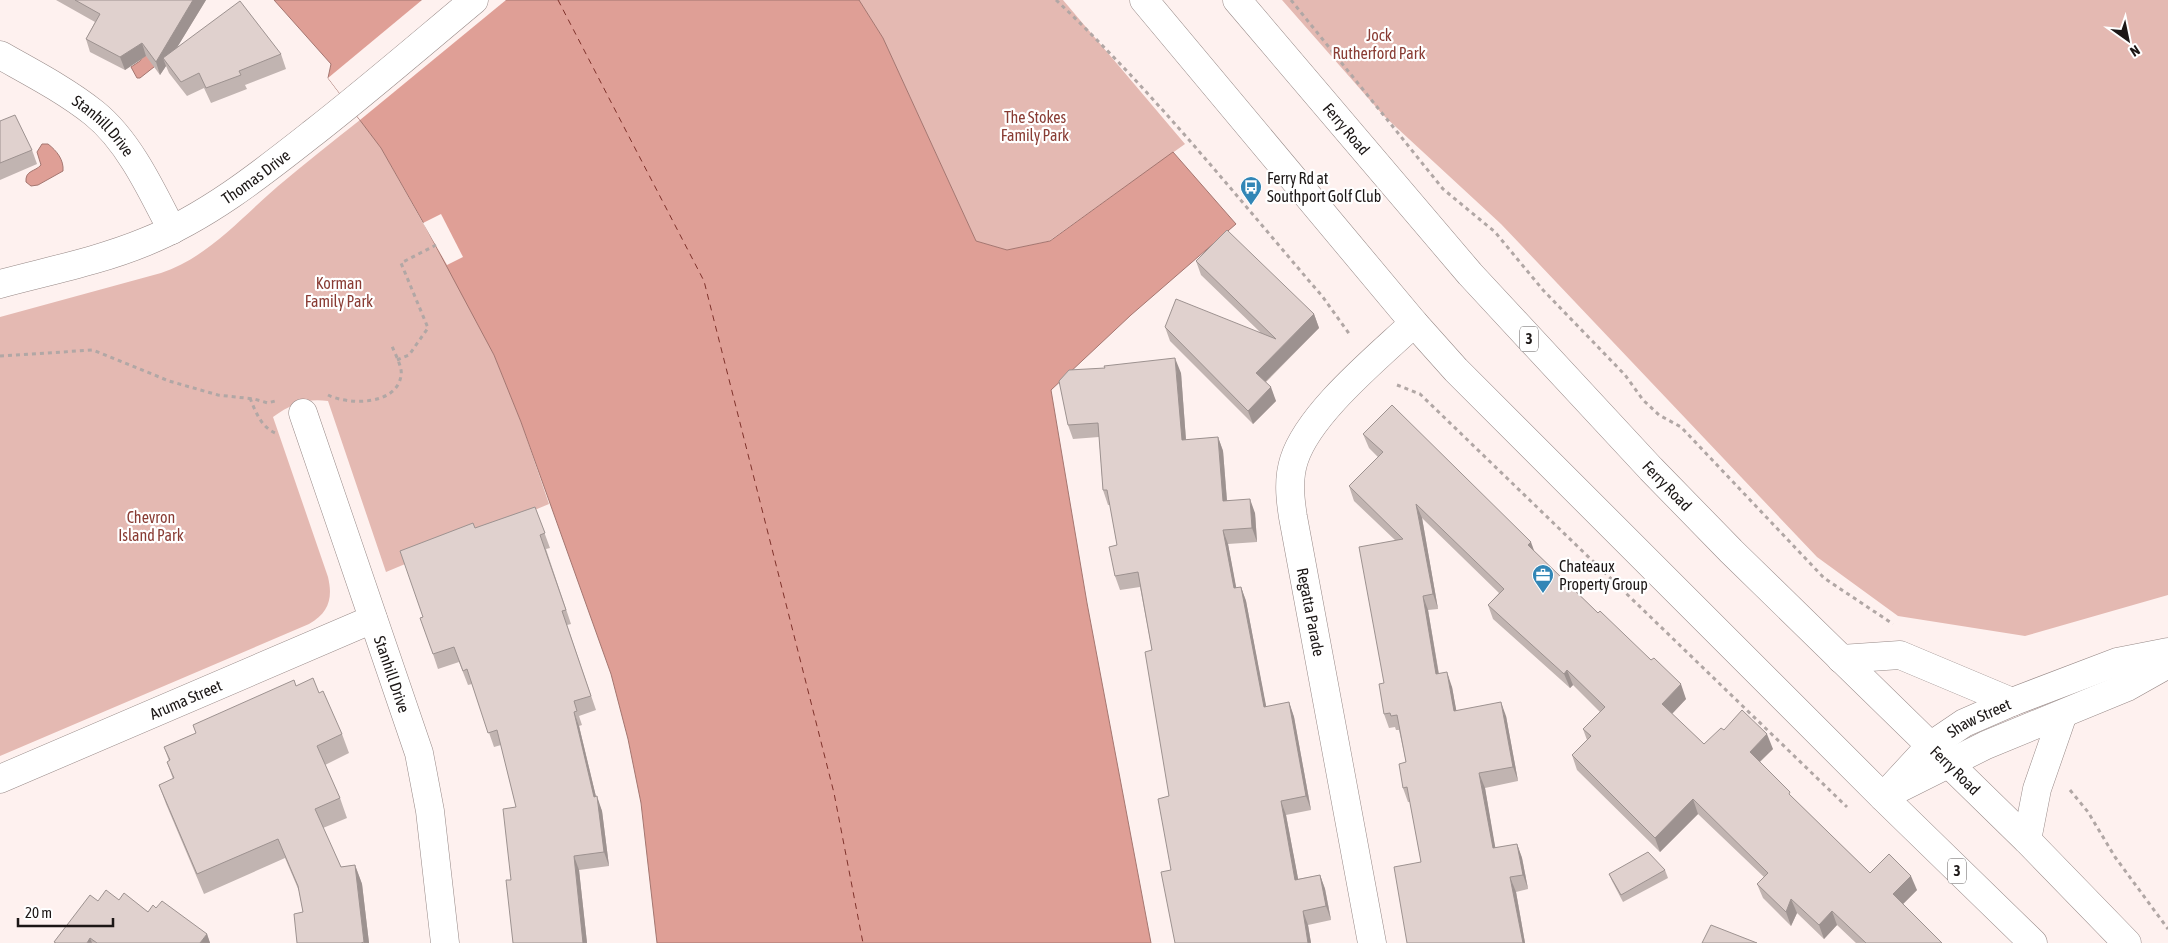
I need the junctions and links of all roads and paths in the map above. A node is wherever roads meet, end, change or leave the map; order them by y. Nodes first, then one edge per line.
1 (474, 0) edge
2 (1056, 0) edge
3 (1144, 0) edge
4 (1237, 0) edge
5 (1291, 0) edge
6 (0, 55) edge
7 (172, 230) junction
8 (436, 245) dead end
9 (0, 284) edge
10 (1414, 324) junction
11 (1350, 335) dead end
12 (392, 346) dead end
13 (0, 356) edge
14 (397, 360) junction
15 (1397, 385) dead end
16 (326, 394) dead end
17 (278, 400) dead end
18 (304, 413) dead end
19 (373, 620) junction
20 (1896, 626) dead end
21 (2168, 652) edge
22 (1841, 659) junction
23 (2168, 664) edge
24 (2012, 702) junction
25 (2063, 714) junction
26 (1939, 754) junction
27 (0, 779) edge
28 (2064, 783) dead end
29 (1883, 797) junction
30 (1851, 811) dead end
31 (2027, 840) junction
32 (2168, 929) edge
33 (446, 943) edge
34 (1372, 943) edge
35 (2033, 943) edge
36 (2127, 943) edge

1 - 7 main road, Thomas Drive
2 - 11 path
3 - 10 main road, 3
4 - 22 main road, Ferry Road / 3
5 - 20 path
6 - 7 main road, Stanhill Drive
7 - 9 main road, Thomas Drive
8 - 14 path
10 - 29 main road, 3
10 - 34 main road, Regatta Parade
12 - 14 path
13 - 17 path
14 - 16 path
15 - 30 path
18 - 19 main road, Stanhill Drive
19 - 27 main road, Aruma Street
19 - 33 main road, Stanhill Drive
21 - 24 main road, Shaw Street
22 - 24 main road
22 - 26 main road, Ferry Road / 3
23 - 25 main road, Shaw Street
24 - 26 main road, Shaw Street
25 - 26 main road, Shaw Street
25 - 31 main road
26 - 29 main road, Shaw Street
26 - 31 main road, Ferry Road / 3
28 - 32 path
29 - 35 main road, 3
31 - 36 main road, Ferry Road / 3

